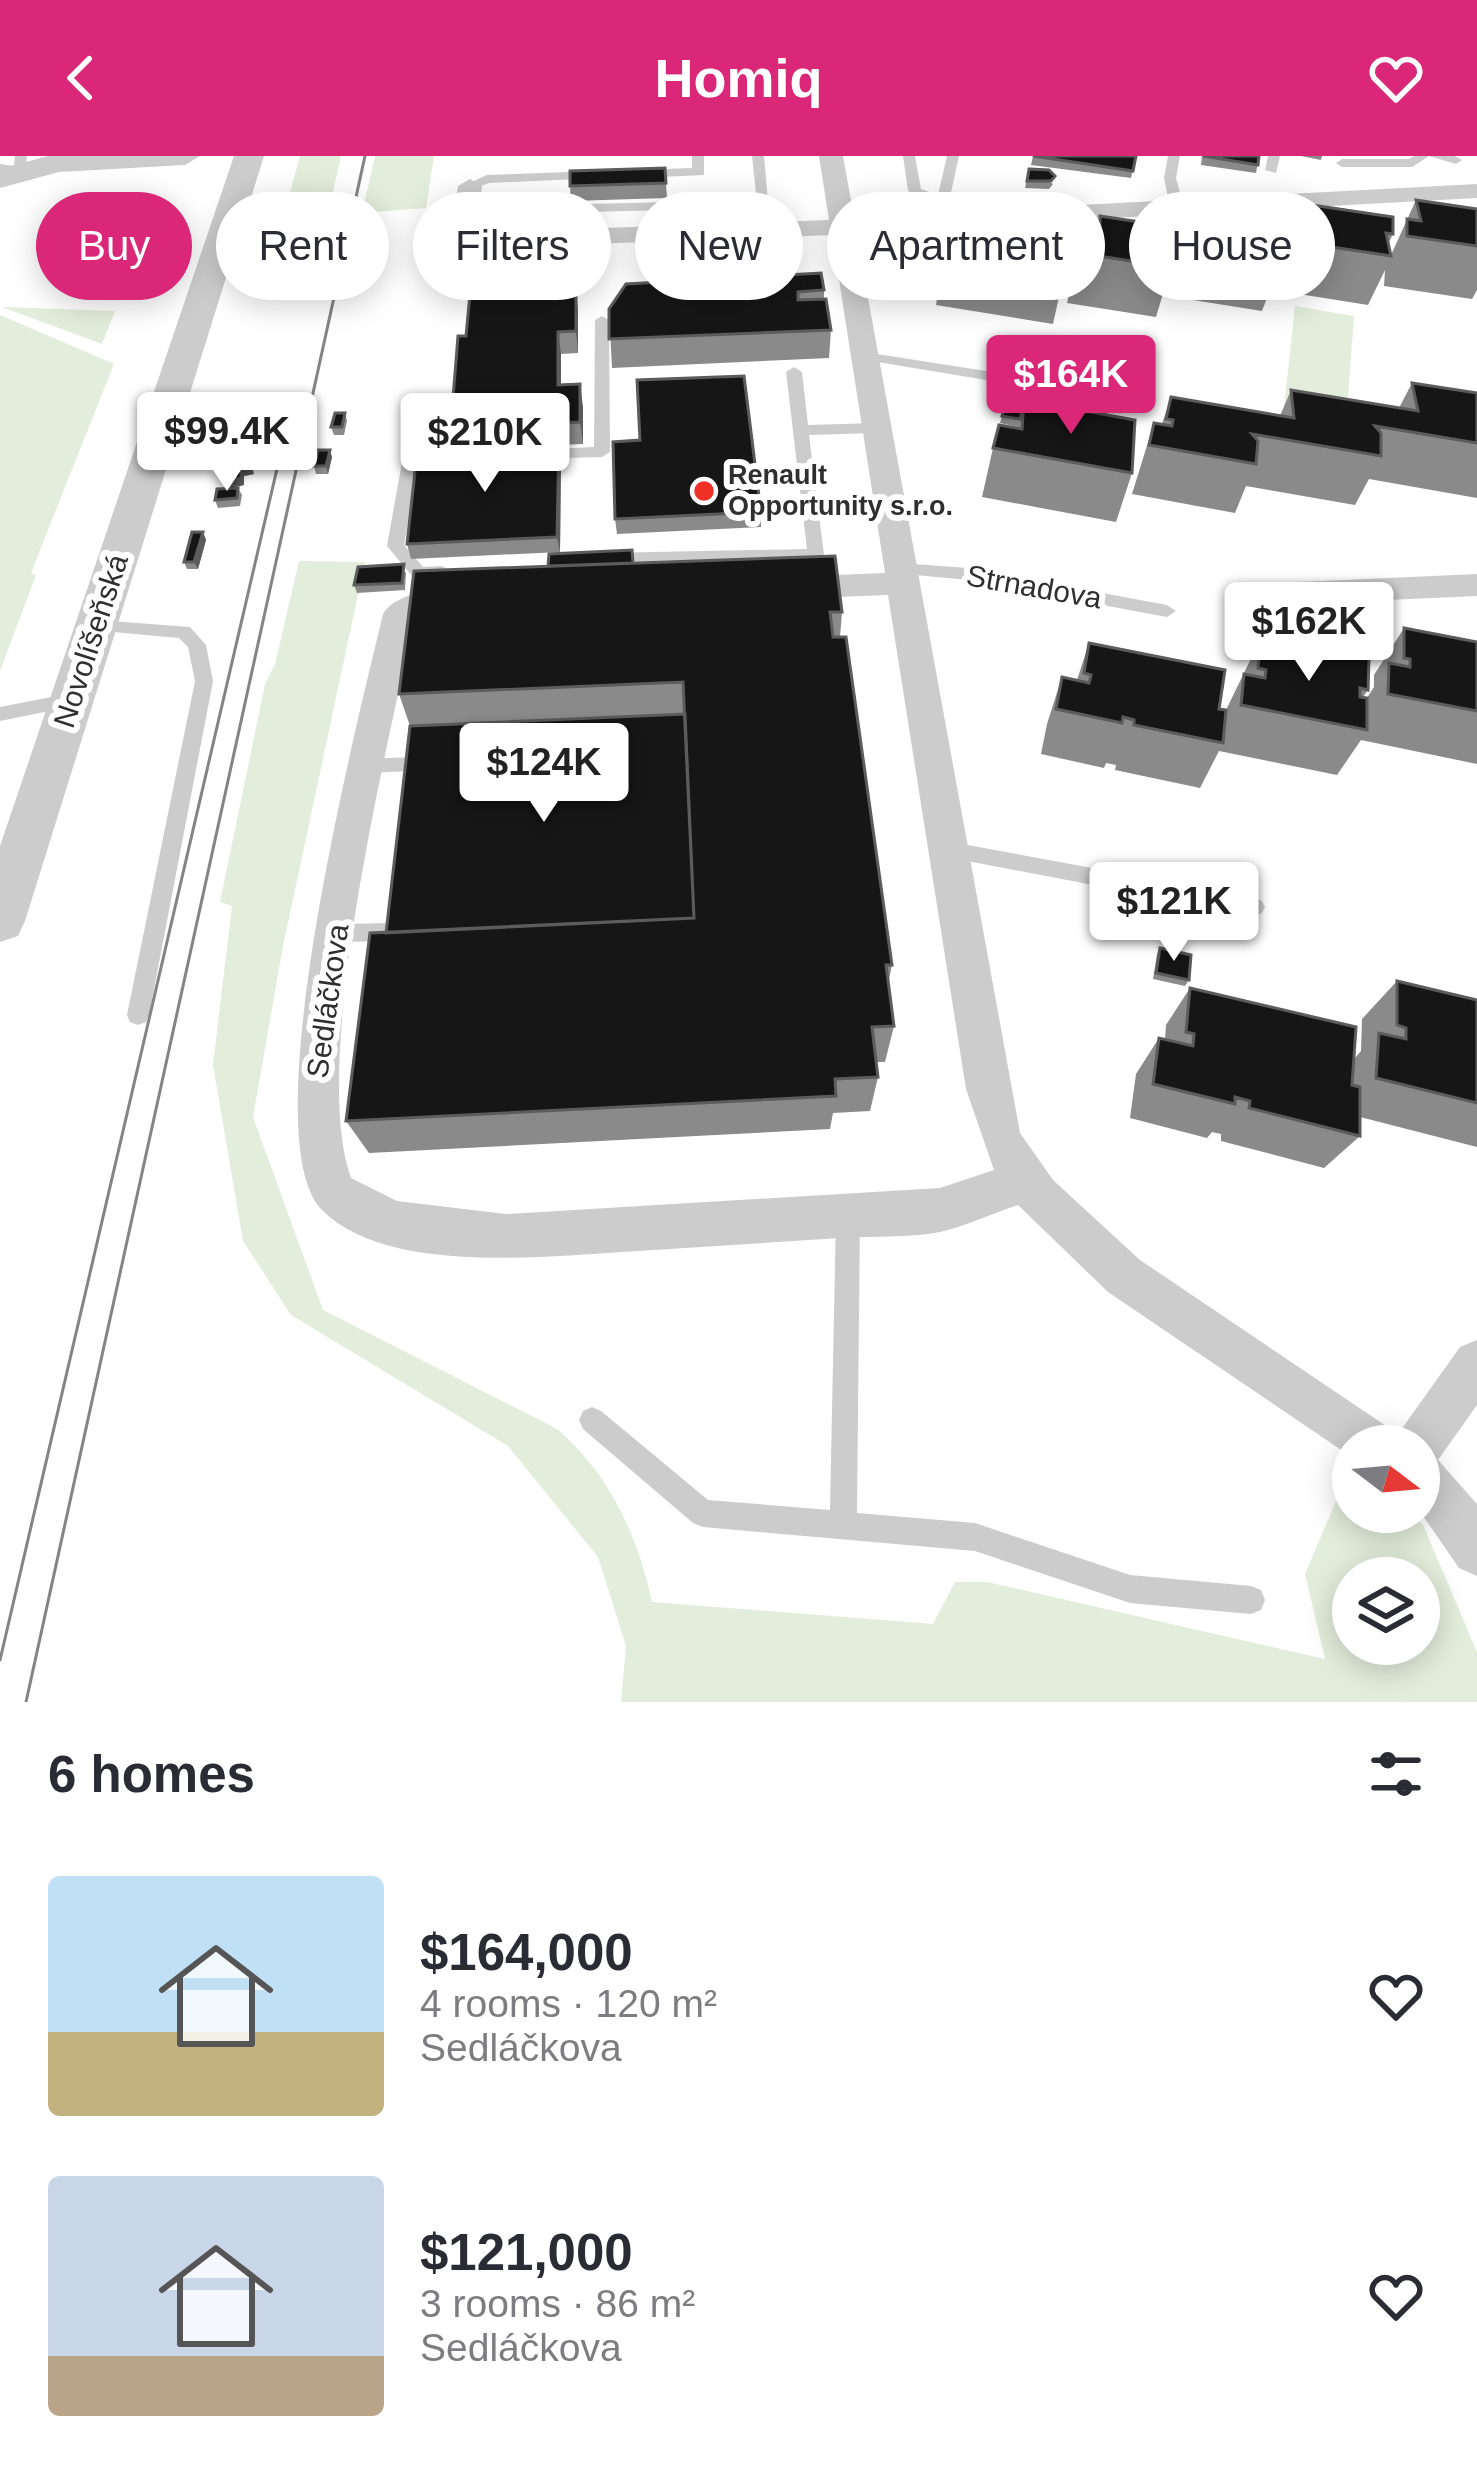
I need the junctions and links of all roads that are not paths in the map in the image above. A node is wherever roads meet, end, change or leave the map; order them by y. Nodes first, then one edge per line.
1 (185, 156) edge
2 (249, 156) edge
3 (758, 156) edge
4 (831, 156) edge
5 (909, 156) edge
6 (952, 156) edge
7 (1174, 156) edge
8 (1423, 156) edge
9 (1436, 156) edge
10 (1343, 159) edge
11 (1456, 160) dead end
12 (698, 164) edge
13 (10, 168) edge
14 (624, 174) edge
15 (600, 175) edge
16 (1477, 191) edge
17 (475, 192) edge
18 (762, 192) edge
19 (838, 192) edge
20 (916, 192) edge
21 (943, 192) edge
22 (1173, 192) edge
23 (1335, 197) edge
24 (1340, 197) junction
25 (827, 225) edge
26 (611, 236) edge
27 (855, 300) edge
28 (602, 320) dead end
29 (864, 356) junction
30 (794, 372) edge
31 (1089, 392) dead end
32 (876, 428) junction
33 (801, 430) junction
34 (506, 457) edge
35 (458, 459) edge
36 (460, 572) edge
37 (901, 576) junction
38 (594, 579) joint
39 (1477, 585) edge
40 (1256, 595) dead end
41 (500, 602) edge
42 (1167, 611) dead end
43 (97, 626) junction
44 (72, 700) junction
45 (0, 714) edge
46 (412, 764) edge
47 (366, 766) junction
48 (12, 848) edge
49 (946, 849) junction
50 (1255, 908) dead end
51 (0, 921) edge
52 (393, 932) edge
53 (338, 933) junction
54 (138, 1015) dead end
55 (1024, 1181) junction
56 (848, 1215) junction
57 (1477, 1364) edge
58 (592, 1420) dead end
59 (1348, 1425) edge
60 (1433, 1425) edge
61 (1440, 1495) edge
62 (843, 1523) junction
63 (1477, 1548) edge
64 (1251, 1600) dead end

1 - 13 street
2 - 43 street, Novolíšeňská
3 - 18 lane
4 - 19 street
5 - 20 lane
6 - 21 lane
7 - 22 lane
8 - 10 lane
9 - 11 lane
10 - 24 lane
12 - 14 lane
15 - 17 lane
16 - 24 street
23 - 24 street
25 - 26 street
27 - 29 street
28 - 34 lane
29 - 31 lane
29 - 32 street
30 - 33 lane
32 - 33 lane
32 - 37 street
33 - 38 lane
35 - 36 lane
37 - 38 street
37 - 42 lane, Strnadova
37 - 49 street
39 - 40 street
41 - 47 street, Sedláčkova
43 - 44 street, Novolíšeňská
43 - 54 lane
44 - 45 lane
44 - 48 street, Novolíšeňská
46 - 47 lane
47 - 53 street, Sedláčkova
48 - 51 street, Novolíšeňská
49 - 50 lane
49 - 55 street
52 - 53 lane
53 - 56 street, Sedláčkova
55 - 56 street, Sedláčkova
55 - 59 street
56 - 62 lane
57 - 60 street
58 - 62 lane
61 - 63 street
62 - 64 lane

